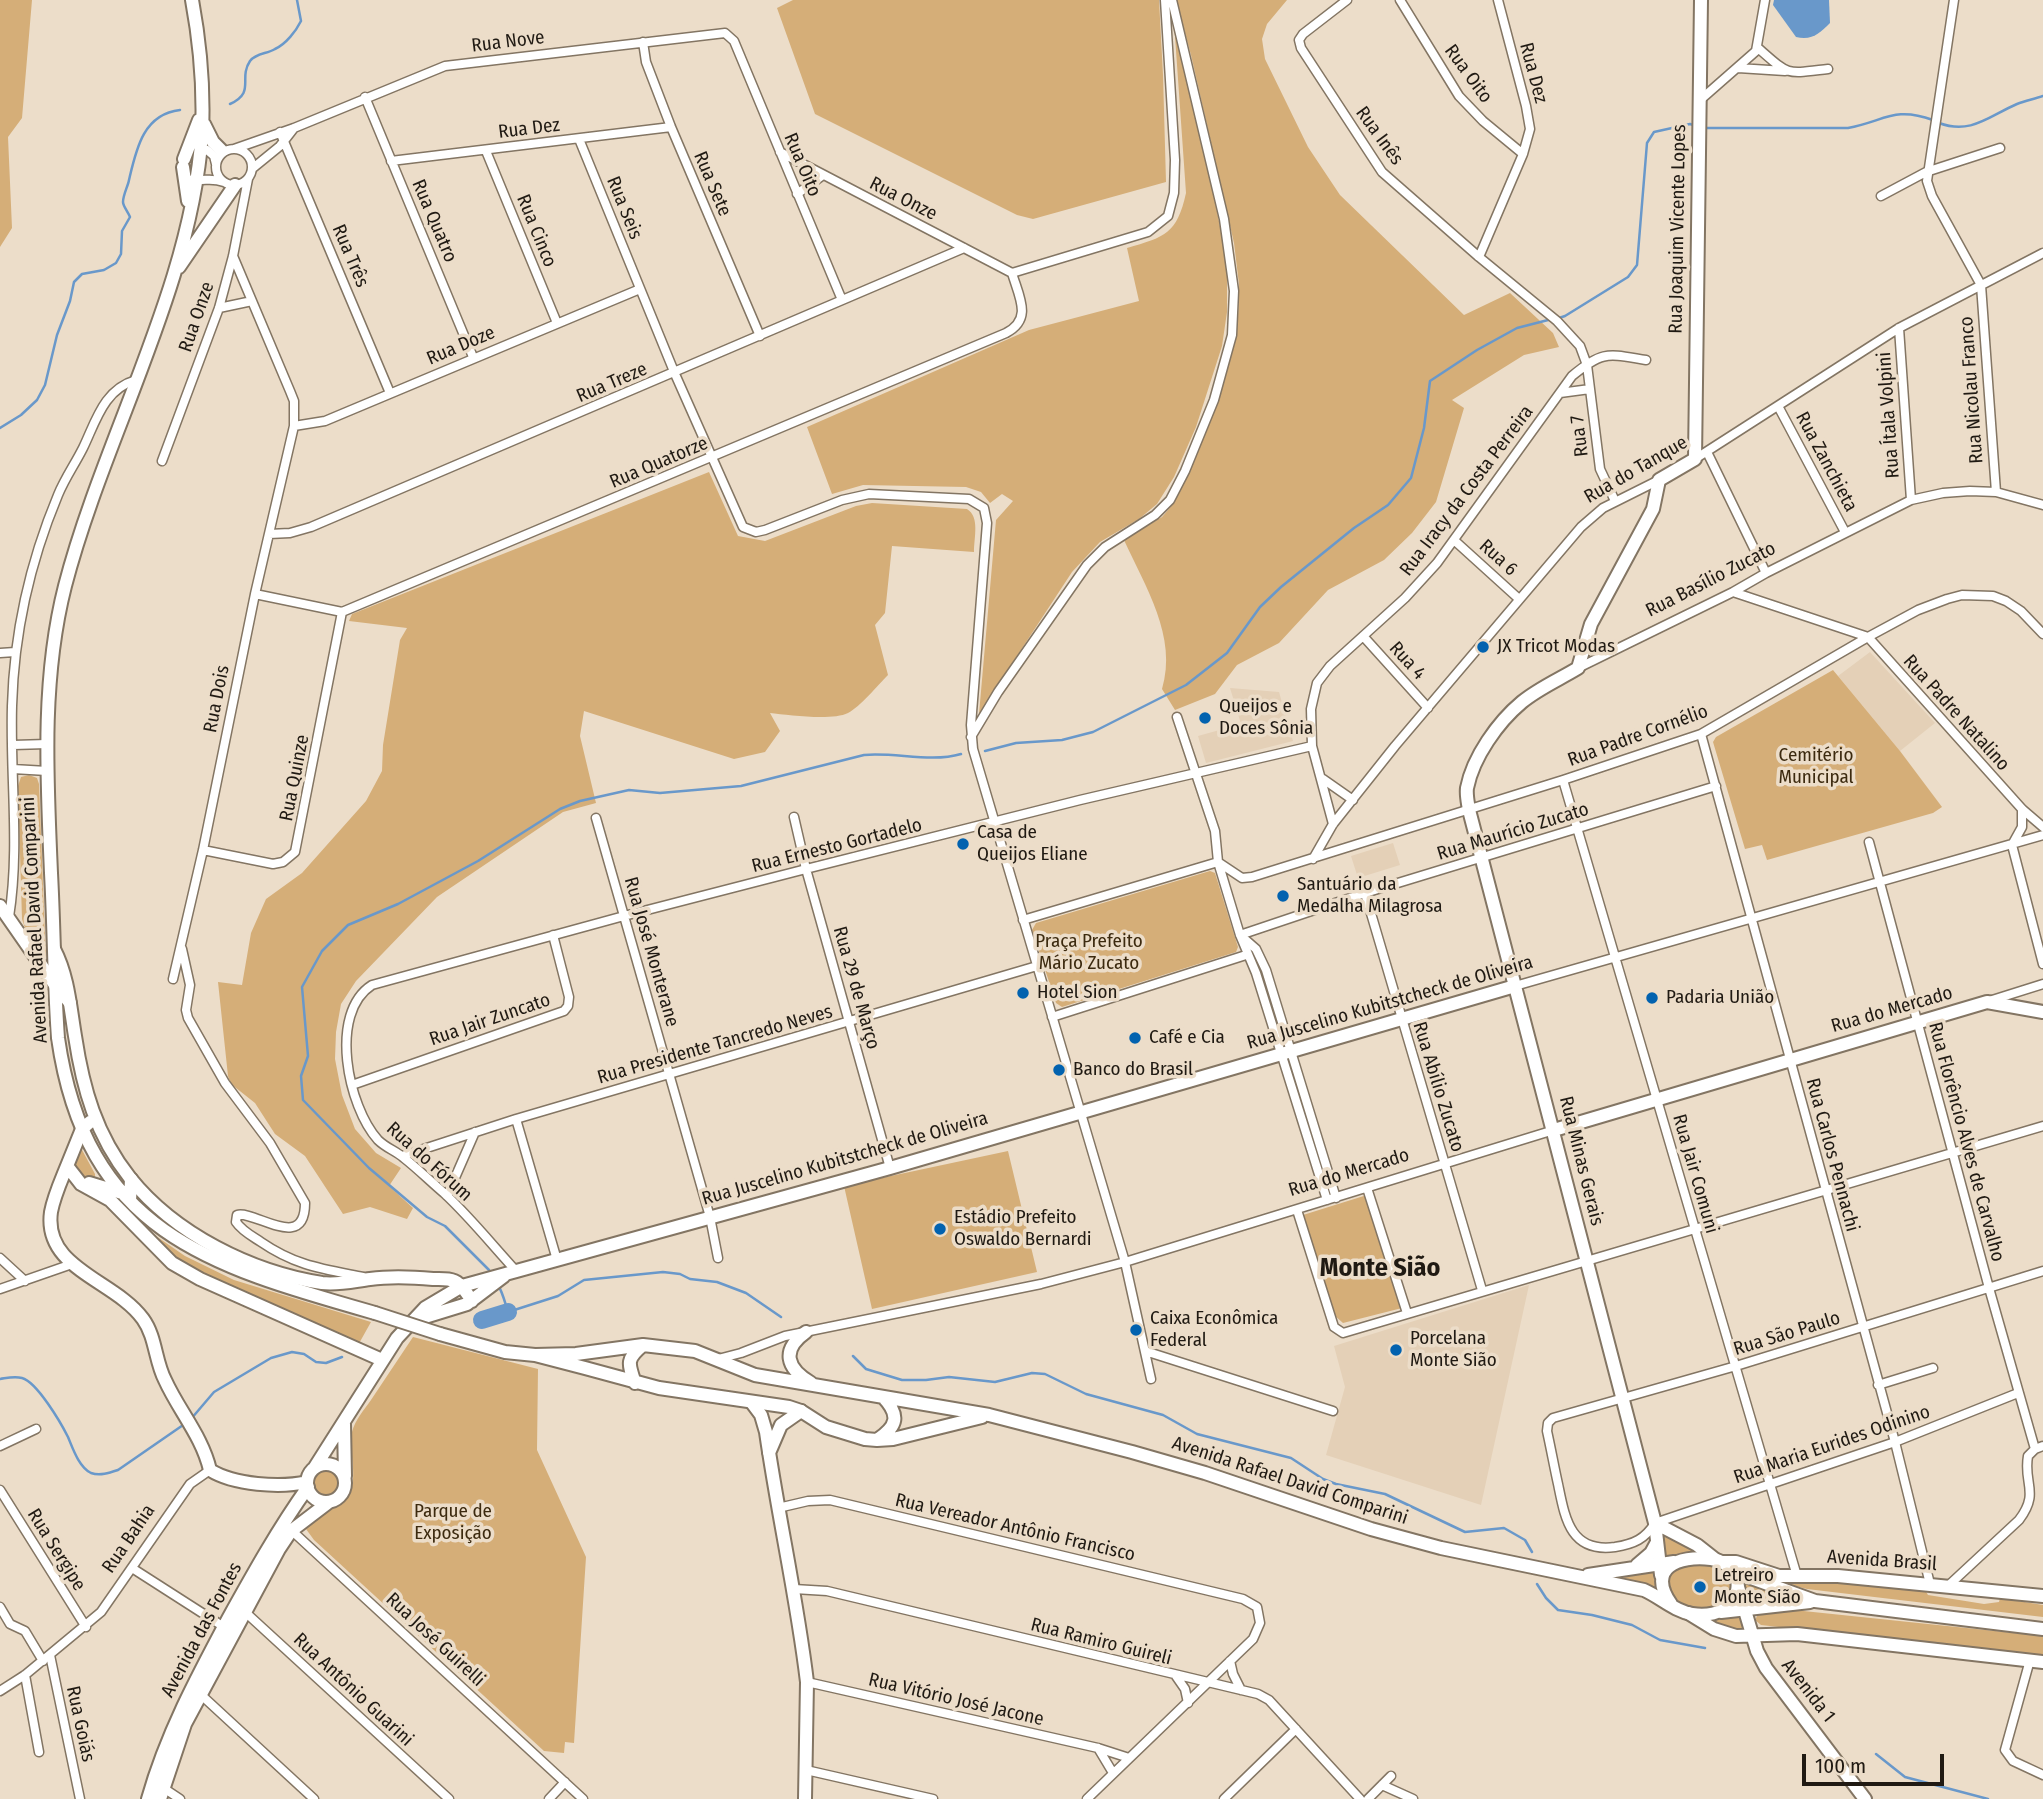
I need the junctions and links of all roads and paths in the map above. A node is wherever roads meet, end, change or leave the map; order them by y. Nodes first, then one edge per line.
1 (192, 0) edge
2 (1165, 0) edge
3 (1172, 0) edge
4 (1347, 0) edge
5 (1400, 0) edge
6 (1498, 0) edge
7 (1701, 0) edge
8 (1765, 0) edge
9 (1954, 0) edge
10 (734, 41) joint
11 (643, 42) junction
12 (1758, 48) junction
13 (1738, 68) junction
14 (1828, 69) dead end
15 (1785, 71) junction
16 (365, 97) junction
17 (1699, 101) junction
18 (202, 115) junction
19 (671, 127) junction
20 (294, 128) junction
21 (280, 132) junction
22 (579, 139) junction
23 (285, 142) junction
24 (2000, 148) dead end
25 (203, 149) junction
26 (228, 149) junction
27 (486, 151) junction
28 (780, 152) junction
29 (1523, 154) junction
30 (391, 161) junction
31 (184, 163) junction
32 (216, 166) junction
33 (253, 168) junction
34 (1926, 173) junction
35 (823, 175) junction
36 (202, 179) junction
37 (248, 179) junction
38 (229, 184) junction
39 (797, 194) junction
40 (1881, 196) dead end
41 (190, 212) junction
42 (964, 248) junction
43 (2043, 253) edge
44 (233, 256) junction
45 (1479, 257) junction
46 (1012, 273) junction
47 (171, 282) junction
48 (1981, 285) junction
49 (640, 289) junction
50 (842, 300) junction
51 (252, 301) junction
52 (219, 308) junction
53 (557, 323) junction
54 (1899, 328) junction
55 (760, 336) junction
56 (473, 357) junction
57 (1646, 360) dead end
58 (1587, 365) junction
59 (675, 374) junction
60 (136, 380) junction
61 (1590, 389) junction
62 (390, 393) junction
63 (1560, 393) junction
64 (1778, 406) junction
65 (294, 426) junction
66 (1707, 452) junction
67 (711, 458) junction
68 (1695, 459) junction
69 (162, 461) dead end
70 (1659, 480) junction
71 (1996, 492) junction
72 (1911, 500) junction
73 (1615, 501) junction
74 (2043, 505) edge
75 (1845, 532) junction
76 (269, 534) junction
77 (1455, 541) junction
78 (1766, 573) junction
79 (1734, 592) junction
80 (255, 594) junction
81 (1519, 599) junction
82 (342, 612) junction
83 (2043, 634) edge
84 (1363, 636) junction
85 (1868, 638) junction
86 (0, 653) edge
87 (16, 653) junction
88 (1578, 668) junction
89 (1428, 708) junction
90 (1177, 717) dead end
91 (1701, 734) junction
92 (971, 737) junction
93 (47, 744) junction
94 (12, 745) junction
95 (1312, 746) junction
96 (13, 769) junction
97 (47, 771) junction
98 (1197, 774) junction
99 (1322, 779) junction
100 (1563, 780) junction
101 (1716, 786) junction
102 (1353, 800) junction
103 (2022, 809) junction
104 (1469, 810) junction
105 (794, 817) dead end
106 (596, 818) dead end
107 (994, 822) junction
108 (1333, 824) junction
109 (2043, 827) edge
110 (1577, 828) junction
111 (2043, 835) edge
112 (1869, 842) dead end
113 (2012, 845) junction
114 (203, 850) junction
115 (1482, 858) junction
116 (1313, 859) junction
117 (1218, 862) junction
118 (806, 869) junction
119 (1880, 882) junction
120 (1365, 893) junction
121 (0, 906) edge
122 (624, 916) junction
123 (9, 917) junction
124 (1752, 919) junction
125 (1023, 920) junction
126 (553, 935) junction
127 (1240, 935) junction
128 (181, 946) junction
129 (54, 948) junction
130 (1246, 955) junction
131 (1615, 958) junction
132 (2043, 964) edge
133 (1037, 967) junction
134 (173, 979) dead end
135 (2043, 984) edge
136 (55, 985) junction
137 (372, 985) joint
138 (1515, 986) junction
139 (1987, 1002) junction
140 (70, 1003) junction
141 (2043, 1012) edge
142 (1052, 1017) junction
143 (1402, 1021) junction
144 (849, 1022) junction
145 (1917, 1023) junction
146 (1286, 1054) junction
147 (1789, 1061) junction
148 (670, 1074) junction
149 (352, 1085) junction
150 (1657, 1098) junction
151 (1080, 1112) junction
152 (516, 1119) junction
153 (95, 1121) junction
154 (2043, 1126) edge
155 (1554, 1130) junction
156 (475, 1132) junction
157 (80, 1133) junction
158 (109, 1149) junction
159 (1954, 1153) junction
160 (402, 1156) junction
161 (1444, 1164) junction
162 (67, 1166) junction
163 (103, 1168) junction
164 (890, 1168) junction
165 (131, 1179) junction
166 (85, 1183) junction
167 (1367, 1188) junction
168 (58, 1189) junction
169 (1825, 1191) junction
170 (447, 1196) junction
171 (126, 1197) junction
172 (1332, 1199) junction
173 (1297, 1210) junction
174 (710, 1217) junction
175 (1695, 1229) junction
176 (0, 1258) edge
177 (718, 1258) dead end
178 (557, 1260) junction
179 (1587, 1261) junction
180 (1125, 1262) junction
181 (72, 1264) junction
182 (2043, 1271) edge
183 (511, 1274) junction
184 (369, 1279) junction
185 (25, 1281) junction
186 (462, 1286) junction
187 (1989, 1287) junction
188 (0, 1289) edge
189 (1482, 1290) junction
190 (447, 1295) junction
191 (472, 1301) junction
192 (454, 1309) junction
193 (1407, 1313) junction
194 (414, 1320) junction
195 (1862, 1327) junction
196 (806, 1332) junction
197 (643, 1345) junction
198 (1145, 1351) junction
199 (535, 1356) junction
200 (718, 1359) junction
201 (382, 1360) junction
202 (1736, 1366) junction
203 (1933, 1367) dead end
204 (1151, 1379) dead end
205 (635, 1383) junction
206 (815, 1385) junction
207 (1878, 1385) junction
208 (2018, 1393) junction
209 (883, 1397) junction
210 (1622, 1398) junction
211 (752, 1403) junction
212 (801, 1411) junction
213 (1333, 1412) dead end
214 (989, 1415) junction
215 (344, 1424) junction
216 (36, 1429) dead end
217 (1547, 1431) joint
218 (877, 1440) junction
219 (1895, 1442) junction
220 (0, 1446) edge
221 (2039, 1447) edge
222 (769, 1453) junction
223 (315, 1467) junction
224 (210, 1470) junction
225 (345, 1481) junction
226 (1772, 1483) junction
227 (307, 1484) junction
228 (0, 1490) edge
229 (329, 1502) junction
230 (778, 1508) junction
231 (1655, 1523) junction
232 (286, 1527) junction
233 (1657, 1542) junction
234 (1718, 1561) junction
235 (1675, 1562) junction
236 (1659, 1563) junction
237 (1635, 1566) junction
238 (132, 1568) junction
239 (1732, 1572) junction
240 (1581, 1576) junction
241 (1797, 1576) junction
242 (1661, 1578) junction
243 (1930, 1584) junction
244 (1949, 1586) junction
245 (1738, 1587) junction
246 (794, 1589) junction
247 (2043, 1596) edge
248 (1815, 1601) junction
249 (1671, 1604) junction
250 (0, 1607) edge
251 (241, 1608) junction
252 (1746, 1610) junction
253 (1720, 1612) junction
254 (1688, 1613) junction
255 (86, 1627) junction
256 (224, 1627) junction
257 (2043, 1629) edge
258 (1752, 1636) junction
259 (46, 1658) junction
260 (1230, 1661) junction
261 (2036, 1661) edge
262 (24, 1675) junction
263 (1175, 1676) junction
264 (807, 1682) junction
265 (1209, 1683) junction
266 (196, 1690) junction
267 (1241, 1690) junction
268 (0, 1691) edge
269 (1188, 1703) junction
270 (1296, 1728) junction
271 (1098, 1748) junction
272 (39, 1752) dead end
273 (1129, 1758) junction
274 (806, 1770) junction
275 (1113, 1773) junction
276 (2043, 1775) edge
277 (1391, 1776) dead end
278 (565, 1782) junction
279 (1382, 1785) junction
280 (159, 1789) edge
281 (80, 1799) edge
282 (148, 1799) edge
283 (180, 1799) edge
284 (314, 1799) edge
285 (449, 1799) edge
286 (549, 1799) edge
287 (583, 1799) edge
288 (805, 1799) edge
289 (933, 1799) edge
290 (1087, 1799) edge
291 (1224, 1799) edge
292 (1360, 1799) edge
293 (1368, 1799) edge
294 (1413, 1799) edge
295 (1866, 1799) edge

1 - 18 main road
2 - 46 street
3 - 92 street
4 - 45 street, Rua Inês
5 - 29 street, Rua Oito
6 - 29 street, Rua Dez
7 - 17 main road, Rua Joaquim Vicente Lopes
8 - 12 street
9 - 34 street
10 - 11 street, Rua Nove
10 - 28 street, Rua Oito
11 - 16 street, Rua Nove
11 - 19 street, Rua Sete
12 - 13 street
12 - 15 street
13 - 15 street
13 - 17 street
14 - 15 street
16 - 20 street, Rua Nove
16 - 30 street, Rua Quatro
17 - 68 main road, Rua Joaquim Vicente Lopes
18 - 25 main road
18 - 26 main road
18 - 31 main road
19 - 22 street, Rua Dez
19 - 55 street, Rua Sete
20 - 21 street, Rua Nove
20 - 23 street
21 - 23 street, Rua Três
21 - 26 street, Rua Nove
22 - 27 street, Rua Dez
22 - 49 street, Rua Seis
23 - 33 street
23 - 62 street, Rua Três
24 - 34 street
25 - 26 street
25 - 31 street
25 - 32 street
25 - 36 main road
26 - 32 street
26 - 33 street
27 - 30 street, Rua Dez
27 - 53 street, Rua Cinco
28 - 35 street, Rua Onze
28 - 39 street, Rua Oito
29 - 45 street
30 - 56 street, Rua Quatro
31 - 36 street
31 - 41 main road
32 - 36 street
32 - 38 street
33 - 37 street
34 - 40 street
34 - 48 street
35 - 39 street
35 - 42 street, Rua Onze
36 - 38 street
36 - 41 main road
37 - 38 street
37 - 44 street, Rua Onze
38 - 47 main road
39 - 50 street, Rua Oito
41 - 47 main road
42 - 46 street, Rua Onze
42 - 50 street, Rua Treze
43 - 48 street, Rua do Tanque
44 - 51 street, Rua Dois
44 - 52 street, Rua Onze
45 - 58 street, Rua Inês
46 - 67 street, Rua Quatorze
47 - 60 main road, Avenida Rafael David Comparini
48 - 54 street, Rua do Tanque
48 - 71 street, Rua Nicolau Franco
49 - 53 street, Rua Doze
49 - 59 street, Rua Seis
50 - 55 street, Rua Treze
51 - 52 street
51 - 65 street, Rua Dois
52 - 69 street, Rua Onze
53 - 56 street, Rua Doze
54 - 64 street, Rua do Tanque
54 - 72 street, Rua Ítala Volpini
55 - 59 street, Rua Treze
56 - 62 street, Rua Doze
57 - 58 street
58 - 61 street, Rua 7
58 - 63 street, Rua Iracy da Costa Perreira
59 - 67 street, Rua Seis
59 - 76 street, Rua Treze
60 - 87 street
60 - 93 main road, Avenida Rafael David Comparini
61 - 63 street
61 - 73 street, Rua 7
62 - 65 street, Rua Doze
63 - 77 street, Rua Iracy da Costa Perreira
64 - 66 street, Rua do Tanque
64 - 75 street, Rua Zanchieta
65 - 76 street, Rua Dois
66 - 68 street, Rua do Tanque
66 - 78 street
67 - 82 street, Rua Quatorze
67 - 92 street, Rua Seis
68 - 70 main road, Rua do Tanque
70 - 73 street, Rua do Tanque
70 - 88 main road
71 - 72 street, Rua Basílio Zucato
71 - 74 street, Rua Basílio Zucato
72 - 75 street, Rua Basílio Zucato
73 - 81 street, Rua do Tanque
75 - 78 street, Rua Basílio Zucato
76 - 80 street, Rua Dois
77 - 81 street, Rua 6
77 - 84 street, Rua Iracy da Costa Perreira
78 - 79 street, Rua Basílio Zucato
79 - 85 street
79 - 88 street, Rua Basílio Zucato
80 - 82 street
80 - 114 street, Rua Dois
81 - 89 street, Rua do Tanque
82 - 114 street, Rua Quinze
83 - 85 street, Rua Padre Cornélio
84 - 89 street, Rua 4
84 - 95 street, Rua Iracy da Costa Perreira
85 - 91 street, Rua Padre Cornélio
85 - 103 street, Rua Padre Natalino
86 - 87 street
87 - 94 street
88 - 104 main road, Rua Basílio Zucato
89 - 102 street, Rua do Tanque
90 - 98 street
91 - 100 street, Rua Padre Cornélio
91 - 101 street, Rua Carlos Pennachi
92 - 107 street
93 - 94 street
93 - 97 main road, Avenida Rafael David Comparini
94 - 96 street
95 - 98 street, Rua Ernesto Gortadelo
95 - 99 street, Rua Iracy da Costa Perreira
96 - 97 street
96 - 123 street
97 - 129 main road, Avenida Rafael David Comparini
98 - 107 street, Rua Ernesto Gortadelo
98 - 117 street
99 - 102 street
99 - 108 street, Rua Iracy da Costa Perreira
100 - 104 street, Rua Padre Cornélio
100 - 110 street, Rua Jair Comuni
101 - 110 street, Rua Maurício Zucato
101 - 124 street, Rua Carlos Pennachi
102 - 108 street, Rua do Tanque
103 - 109 street, Rua Padre Natalino
103 - 113 street
104 - 115 main road, Rua Minas Gerais
104 - 116 street, Rua Padre Cornélio
105 - 118 street, Rua 29 de Março
106 - 122 street, Rua José Monterane
107 - 118 street, Rua Ernesto Gortadelo
107 - 125 street
108 - 116 street, Rua do Tanque
110 - 115 street, Rua Maurício Zucato
110 - 131 street, Rua Jair Comuni
111 - 113 street, Rua Juscelino Kubitstcheck de Oliveira
112 - 119 street, Rua Florêncio Alves de Carvalho
113 - 119 street, Rua Juscelino Kubitstcheck de Oliveira
113 - 132 street
114 - 128 street, Rua Dois
115 - 120 street, Rua Maurício Zucato
115 - 138 main road, Rua Minas Gerais
116 - 117 street, Rua Padre Cornélio
117 - 125 street
117 - 127 street
118 - 122 street, Rua Ernesto Gortadelo
118 - 144 street, Rua 29 de Março
119 - 124 street, Rua Juscelino Kubitstcheck de Oliveira
119 - 145 street, Rua Florêncio Alves de Carvalho
120 - 127 street, Rua Maurício Zucato
120 - 143 street, Rua Abílio Zucato
121 - 123 main road
122 - 126 street, Rua Ernesto Gortadelo
122 - 148 street, Rua José Monterane
123 - 136 main road
124 - 131 street, Rua Juscelino Kubitstcheck de Oliveira
124 - 147 street, Rua Carlos Pennachi
125 - 133 street
126 - 137 street, Rua Ernesto Gortadelo
126 - 149 street, Rua Jair Zuncato
127 - 130 street
127 - 146 street
128 - 134 street, Rua Dois
128 - 184 street
129 - 136 main road, Avenida Rafael David Comparini
129 - 140 main road
130 - 142 street
130 - 146 street
131 - 138 street, Rua Juscelino Kubitstcheck de Oliveira
131 - 150 street, Rua Jair Comuni
133 - 142 street
133 - 144 street, Rua Presidente Tancredo Neves
135 - 139 street
136 - 140 main road
136 - 157 main road, Avenida Rafael David Comparini
137 - 149 street, Rua do Fórum
138 - 143 main road, Rua Juscelino Kubitstcheck de Oliveira
138 - 155 main road, Rua Minas Gerais
139 - 141 main road
139 - 145 main road, Rua do Mercado
140 - 153 main road
142 - 151 street
143 - 146 main road, Rua Juscelino Kubitstcheck de Oliveira
143 - 161 street, Rua Abílio Zucato
144 - 148 street, Rua Presidente Tancredo Neves
144 - 164 street, Rua 29 de Março
145 - 147 main road, Rua do Mercado
145 - 159 street, Rua Florêncio Alves de Carvalho
146 - 151 main road, Rua Juscelino Kubitstcheck de Oliveira
146 - 172 street
147 - 150 main road, Rua do Mercado
147 - 169 street, Rua Carlos Pennachi
148 - 152 street, Rua Presidente Tancredo Neves
148 - 174 street, Rua José Monterane
149 - 160 street, Rua do Fórum
150 - 155 main road, Rua do Mercado
150 - 175 street, Rua Jair Comuni
151 - 164 main road, Rua Juscelino Kubitstcheck de Oliveira
151 - 180 street
152 - 156 street, Rua Presidente Tancredo Neves
152 - 178 street
153 - 157 main road
153 - 158 main road
154 - 159 street
155 - 161 street, Rua do Mercado
155 - 179 main road, Rua Minas Gerais
156 - 160 street, Rua Presidente Tancredo Neves
156 - 170 street
157 - 162 main road
157 - 163 main road, Avenida Rafael David Comparini
158 - 163 main road
158 - 165 main road
159 - 169 street
159 - 187 street, Rua Florêncio Alves de Carvalho
160 - 170 street, Rua do Fórum
161 - 167 street, Rua do Mercado
161 - 189 street, Rua Abílio Zucato
162 - 166 main road
162 - 168 main road
163 - 166 main road
163 - 171 main road, Avenida Rafael David Comparini
164 - 174 main road, Rua Juscelino Kubitstcheck de Oliveira
165 - 171 main road
165 - 184 main road
166 - 168 main road
166 - 171 main road
166 - 201 main road
167 - 172 street, Rua do Mercado
167 - 193 street
168 - 181 main road
169 - 175 street
169 - 195 street, Rua Carlos Pennachi
170 - 183 street, Rua do Fórum
171 - 199 main road, Avenida Rafael David Comparini, bridge
172 - 173 street, Rua do Mercado
173 - 180 street, Rua do Mercado
173 - 193 street
174 - 177 street, Rua José Monterane
174 - 178 main road, Rua Juscelino Kubitstcheck de Oliveira
175 - 179 street
175 - 202 street, Rua Jair Comuni
176 - 185 street
178 - 183 main road, Rua Juscelino Kubitstcheck de Oliveira
179 - 189 street
179 - 210 main road, Rua Minas Gerais
180 - 196 street, Rua do Mercado
180 - 198 street
181 - 185 street
181 - 224 main road
182 - 187 street, Rua São Paulo
183 - 186 main road, Rua Juscelino Kubitstcheck de Oliveira
183 - 191 main road, Rua Juscelino Kubitstcheck de Oliveira
184 - 186 main road
185 - 188 street
186 - 190 main road, Avenida das Fontes
186 - 191 main road
187 - 195 street, Rua São Paulo
187 - 208 street, Rua Florêncio Alves de Carvalho
189 - 193 street
190 - 192 main road
190 - 194 main road, Avenida das Fontes
191 - 192 main road, Rua Juscelino Kubitstcheck de Oliveira
192 - 194 main road, Rua Juscelino Kubitstcheck de Oliveira
194 - 201 main road, Avenida das Fontes
195 - 202 street, Rua São Paulo
195 - 207 street, Rua Carlos Pennachi
196 - 200 street, Rua do Mercado
196 - 206 main road
197 - 199 main road, Avenida Rafael David Comparini
197 - 200 main road, Avenida Rafael David Comparini
197 - 205 main road
198 - 204 street
198 - 213 street
199 - 205 main road, Avenida Rafael David Comparini
200 - 206 main road, Avenida Rafael David Comparini
201 - 215 main road, Avenida das Fontes
202 - 210 street, Rua São Paulo
202 - 226 street, Rua Jair Comuni
203 - 207 street
205 - 211 main road, Avenida Rafael David Comparini
206 - 209 main road, Avenida Rafael David Comparini
207 - 219 street, Rua Carlos Pennachi
208 - 219 street, Rua Maria Eurides Odinino
208 - 221 street, Rua Florêncio Alves de Carvalho
209 - 214 main road, Avenida Rafael David Comparini
209 - 218 main road
210 - 217 street, Rua São Paulo
210 - 231 main road, Rua Minas Gerais
211 - 212 main road, Avenida Rafael David Comparini
211 - 222 main road
212 - 218 main road, Avenida Rafael David Comparini
212 - 222 main road
214 - 218 main road, Avenida Rafael David Comparini
214 - 240 main road, Avenida Rafael David Comparini
215 - 223 main road, Avenida das Fontes
215 - 225 main road
216 - 220 street
217 - 231 street, Rua Maria Eurides Odinino
219 - 226 street, Rua Maria Eurides Odinino
219 - 243 street, Rua Carlos Pennachi
221 - 244 street
222 - 230 main road
223 - 225 main road
223 - 227 main road, Avenida das Fontes
224 - 227 main road
224 - 238 street, Rua Bahia
225 - 229 main road, Avenida das Fontes
226 - 231 street, Rua Maria Eurides Odinino
226 - 241 street, Rua Jair Comuni
227 - 229 main road
227 - 232 main road, Avenida das Fontes
228 - 255 street, Rua Sergipe
229 - 232 main road, Avenida das Fontes
230 - 246 main road
230 - 260 street, Rua Vereador Antônio Francisco
231 - 233 main road, Rua Minas Gerais
231 - 234 main road
232 - 251 main road, Avenida das Fontes
232 - 278 street, Rua José Guirelli
233 - 236 main road, Rua Minas Gerais
233 - 237 main road
234 - 235 main road, Avenida Rafael David Comparini
234 - 239 main road, Avenida Rafael David Comparini
234 - 241 main road, Avenida Brasil
235 - 236 main road, Avenida Rafael David Comparini
235 - 242 main road
236 - 237 main road, Avenida Rafael David Comparini
236 - 242 main road, Rua Minas Gerais
237 - 240 main road, Avenida Rafael David Comparini
238 - 255 street, Rua Bahia
238 - 256 street
239 - 245 main road, Avenida Rafael David Comparini
239 - 248 main road, Avenida Rafael David Comparini
240 - 249 main road, Avenida Rafael David Comparini
241 - 243 main road, Avenida Brasil
242 - 249 main road
243 - 244 main road, Avenida Brasil
244 - 247 main road, Avenida Brasil
245 - 252 main road, Avenida Rafael David Comparini
245 - 253 main road
246 - 263 street, Rua Ramiro Guireli
246 - 264 main road
248 - 252 main road, Avenida Rafael David Comparini
248 - 257 main road, Avenida Rafael David Comparini
249 - 254 main road, Avenida Rafael David Comparini
250 - 259 street
251 - 256 main road, Avenida das Fontes
251 - 266 main road, Avenida das Fontes
251 - 285 street, Rua Antônio Guarini
252 - 253 main road, Avenida Rafael David Comparini
252 - 258 main road, Avenida 1
253 - 254 main road, Avenida Rafael David Comparini
254 - 258 main road
255 - 259 street, Rua Bahia
256 - 266 main road, Avenida das Fontes
258 - 261 main road
258 - 295 main road, Avenida 1
259 - 262 street, Rua Bahia
259 - 281 street, Rua Goiás
260 - 265 street
260 - 267 street
261 - 276 street
262 - 268 street, Rua Bahia
262 - 272 street
263 - 265 street, Rua Ramiro Guireli
263 - 269 street
264 - 271 street, Rua Vitório José Jacone
264 - 274 main road
265 - 267 street, Rua Ramiro Guireli
265 - 269 street
266 - 280 main road, Avenida das Fontes
266 - 284 street
267 - 270 street, Rua Ramiro Guireli
269 - 273 street
270 - 291 street
270 - 292 street, Rua Ramiro Guireli
271 - 273 street, Rua Vitório José Jacone
271 - 275 street
273 - 275 street
274 - 288 main road
274 - 289 street
275 - 290 street
277 - 279 street
278 - 286 street
278 - 287 street, Rua José Guirelli
279 - 293 street
279 - 294 street
280 - 282 main road, Avenida das Fontes
280 - 283 street

